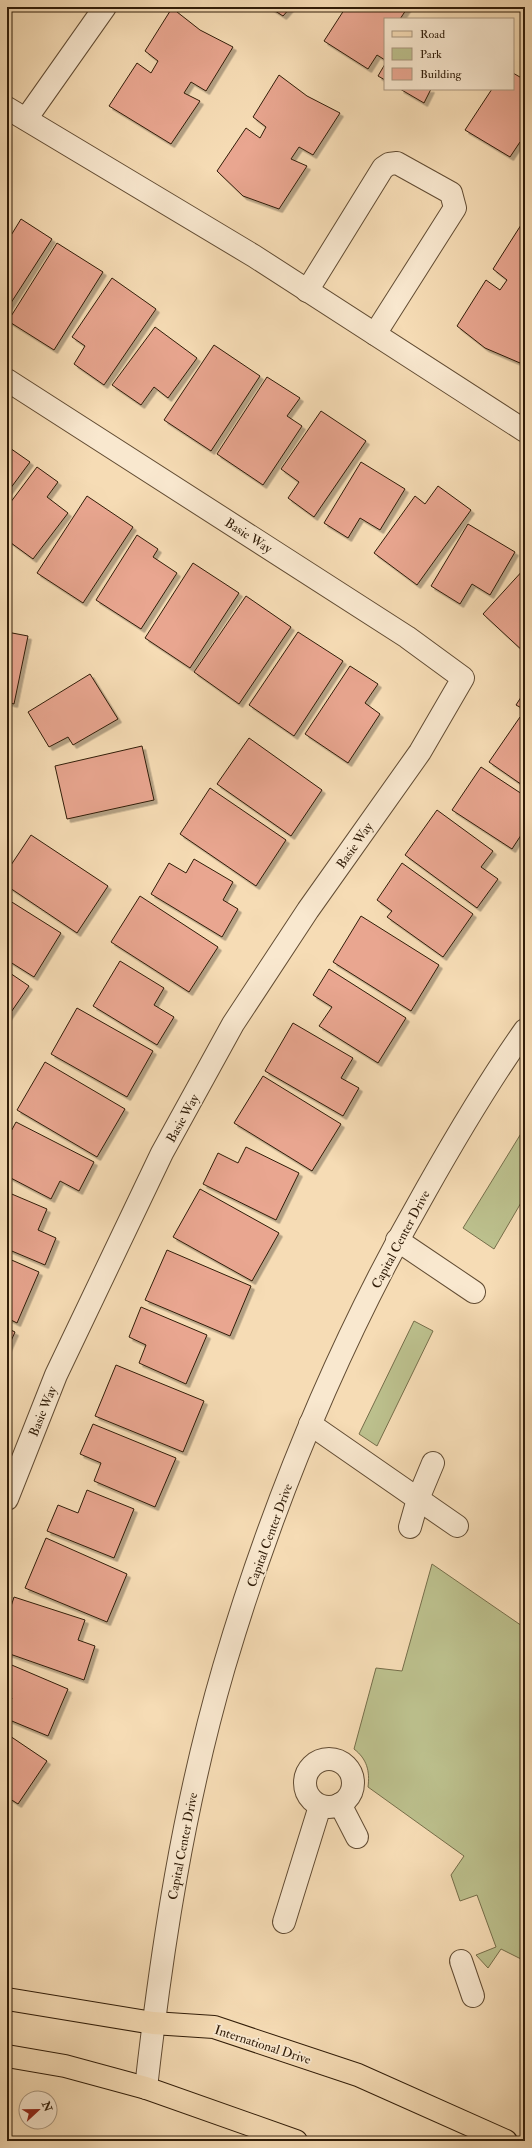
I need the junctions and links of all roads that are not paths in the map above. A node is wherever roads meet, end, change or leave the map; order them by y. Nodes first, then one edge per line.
1 (105, 7) edge
2 (7, 108) edge
3 (26, 119) junction
4 (307, 291) junction
5 (375, 334) junction
6 (7, 380) edge
7 (525, 431) edge
8 (525, 1030) edge
9 (397, 1240) junction
10 (474, 1292) dead end
11 (310, 1424) junction
12 (432, 1463) dead end
13 (418, 1498) junction
14 (7, 1499) edge
15 (457, 1526) dead end
16 (410, 1527) dead end
17 (357, 1837) dead end
18 (284, 1922) dead end
19 (461, 1961) dead end
20 (473, 1996) dead end
21 (7, 1999) edge
22 (153, 2024) junction
23 (7, 2056) edge
24 (146, 2088) junction
25 (296, 2141) edge
26 (506, 2141) edge

1 - 3 street
2 - 3 street
3 - 4 street
4 - 5 street
4 - 5 street
5 - 7 street
6 - 14 street, Basie Way
8 - 9 street, Capital Center Drive
9 - 10 street
9 - 11 street, Capital Center Drive
11 - 13 street
11 - 22 street, Capital Center Drive
12 - 13 street
13 - 15 street
13 - 16 street
17 - 18 street
19 - 20 street
21 - 22 main road, International Drive
22 - 24 street, Capital Center Drive
22 - 26 main road, International Drive
23 - 24 main road
24 - 25 main road

